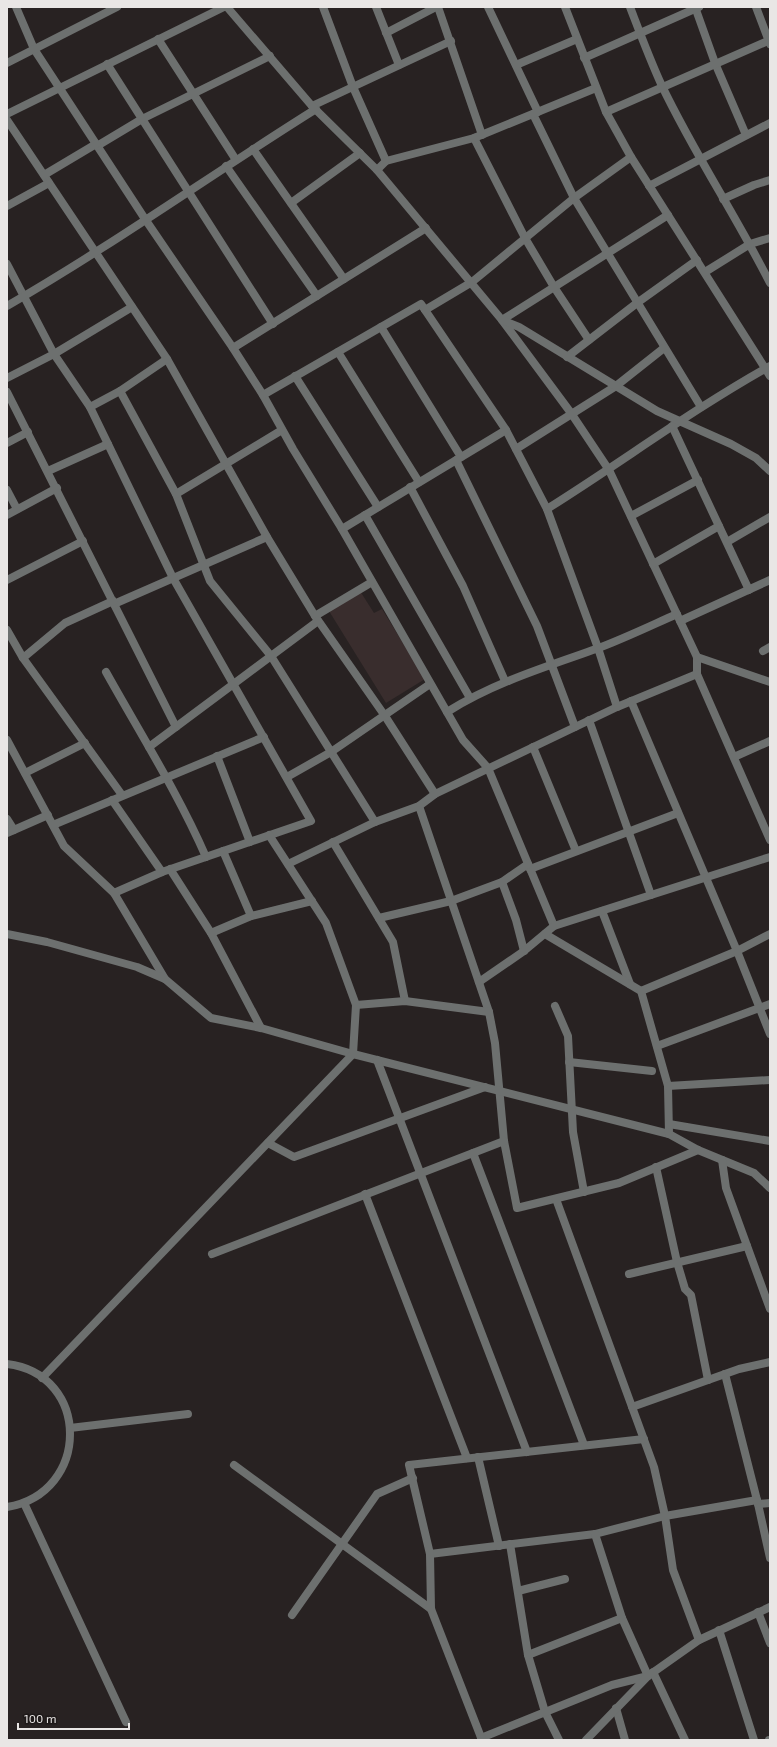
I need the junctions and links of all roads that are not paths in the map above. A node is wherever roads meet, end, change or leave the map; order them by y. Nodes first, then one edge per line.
1 (16, 7) edge
2 (117, 7) edge
3 (226, 7) edge
4 (323, 7) edge
5 (376, 7) edge
6 (437, 7) edge
7 (488, 7) edge
8 (565, 7) edge
9 (630, 7) edge
10 (756, 7) edge
11 (696, 8) edge
12 (425, 10) edge
13 (386, 33) junction
14 (640, 33) junction
15 (158, 39) junction
16 (577, 39) junction
17 (451, 41) junction
18 (770, 42) edge
19 (34, 49) junction
20 (270, 56) junction
21 (584, 58) junction
22 (7, 63) edge
23 (715, 63) junction
24 (107, 64) junction
25 (399, 65) junction
26 (516, 65) junction
27 (662, 86) junction
28 (353, 87) junction
29 (59, 88) junction
30 (596, 88) junction
31 (193, 94) junction
32 (314, 108) junction
33 (606, 112) junction
34 (535, 113) junction
35 (7, 114) edge
36 (142, 119) junction
37 (7, 120) edge
38 (770, 123) edge
39 (15, 132) junction
40 (7, 136) edge
41 (478, 136) junction
42 (746, 136) junction
43 (96, 145) junction
44 (253, 149) junction
45 (360, 153) junction
46 (631, 157) junction
47 (702, 158) junction
48 (236, 160) junction
49 (386, 161) junction
50 (226, 166) junction
51 (377, 170) junction
52 (46, 179) junction
53 (770, 180) edge
54 (649, 186) junction
55 (188, 191) junction
56 (574, 198) junction
57 (723, 199) junction
58 (291, 203) junction
59 (7, 206) edge
60 (668, 215) junction
61 (145, 219) junction
62 (426, 228) junction
63 (525, 238) junction
64 (770, 238) edge
65 (750, 244) junction
66 (96, 253) junction
67 (607, 254) junction
68 (697, 260) junction
69 (7, 264) edge
70 (705, 272) junction
71 (344, 279) junction
72 (472, 282) junction
73 (770, 283) edge
74 (554, 287) junction
75 (24, 296) junction
76 (317, 296) junction
77 (637, 303) junction
78 (7, 306) edge
79 (132, 307) junction
80 (425, 310) junction
81 (502, 320) junction
82 (273, 324) junction
83 (381, 327) junction
84 (589, 340) junction
85 (234, 348) junction
86 (664, 348) junction
87 (338, 352) junction
88 (54, 354) junction
89 (568, 357) junction
90 (167, 359) junction
91 (768, 367) edge
92 (295, 376) junction
93 (770, 376) edge
94 (7, 378) edge
95 (616, 386) junction
96 (120, 391) junction
97 (7, 392) edge
98 (262, 395) junction
99 (90, 407) junction
100 (701, 407) junction
101 (572, 413) junction
102 (676, 423) junction
103 (282, 430) junction
104 (506, 430) junction
105 (28, 432) junction
106 (7, 443) edge
107 (108, 444) junction
108 (516, 449) junction
109 (458, 458) junction
110 (226, 464) junction
111 (609, 470) junction
112 (48, 471) junction
113 (770, 471) edge
114 (698, 480) junction
115 (419, 482) junction
116 (410, 487) junction
117 (56, 488) junction
118 (7, 490) edge
119 (176, 494) junction
120 (378, 507) junction
121 (547, 509) junction
122 (17, 510) junction
123 (7, 515) edge
124 (365, 515) junction
125 (631, 516) junction
126 (770, 517) edge
127 (720, 526) junction
128 (342, 529) junction
129 (267, 537) junction
130 (83, 541) junction
131 (727, 542) junction
132 (653, 564) junction
133 (203, 565) junction
134 (173, 578) junction
135 (7, 580) edge
136 (770, 580) edge
137 (372, 582) junction
138 (749, 590) junction
139 (114, 603) junction
140 (679, 618) junction
141 (316, 619) junction
142 (7, 630) edge
143 (598, 648) junction
144 (272, 656) junction
145 (697, 657) junction
146 (23, 658) junction
147 (551, 665) junction
148 (106, 672) dead end
149 (697, 674) junction
150 (505, 681) junction
151 (770, 682) edge
152 (234, 684) junction
153 (430, 684) junction
154 (470, 698) junction
155 (631, 701) junction
156 (616, 707) junction
157 (447, 712) junction
158 (385, 716) junction
159 (589, 720) junction
160 (176, 727) junction
161 (575, 727) junction
162 (264, 737) junction
163 (7, 740) edge
164 (770, 741) edge
165 (85, 743) junction
166 (149, 747) junction
167 (533, 747) junction
168 (331, 752) junction
169 (217, 756) junction
170 (734, 757) junction
171 (488, 768) junction
172 (25, 773) junction
173 (166, 777) junction
174 (287, 777) junction
175 (435, 794) junction
176 (122, 795) junction
177 (112, 800) junction
178 (419, 806) junction
179 (678, 813) junction
180 (48, 815) junction
181 (7, 820) edge
182 (766, 820) edge
183 (375, 822) junction
184 (53, 825) junction
185 (11, 831) edge
186 (630, 831) junction
187 (269, 835) junction
188 (770, 840) edge
189 (250, 842) junction
190 (333, 842) junction
191 (223, 851) junction
192 (576, 851) junction
193 (206, 856) junction
194 (770, 857) edge
195 (288, 864) junction
196 (529, 866) junction
197 (166, 870) junction
198 (705, 878) junction
199 (502, 882) junction
200 (114, 893) junction
201 (651, 895) junction
202 (312, 901) junction
203 (451, 901) junction
204 (602, 911) junction
205 (251, 916) junction
206 (379, 918) junction
207 (554, 926) junction
208 (211, 933) junction
209 (7, 934) edge
210 (544, 934) junction
211 (770, 934) edge
212 (737, 950) junction
213 (524, 951) junction
214 (165, 980) junction
215 (479, 982) junction
216 (630, 984) junction
217 (641, 991) junction
218 (405, 1001) junction
219 (770, 1004) edge
220 (356, 1005) junction
221 (555, 1006) dead end
222 (759, 1007) junction
223 (489, 1012) junction
224 (261, 1028) junction
225 (770, 1034) edge
226 (657, 1046) junction
227 (353, 1054) junction
228 (377, 1060) junction
229 (569, 1062) junction
230 (652, 1071) dead end
231 (770, 1080) edge
232 (668, 1086) junction
233 (485, 1087) junction
234 (498, 1091) junction
235 (572, 1109) junction
236 (399, 1118) junction
237 (669, 1124) junction
238 (669, 1134) junction
239 (504, 1141) junction
240 (770, 1141) edge
241 (268, 1143) junction
242 (698, 1150) junction
243 (473, 1153) junction
244 (722, 1160) junction
245 (656, 1168) junction
246 (420, 1173) junction
247 (770, 1188) edge
248 (584, 1192) junction
249 (365, 1194) junction
250 (556, 1199) junction
251 (747, 1246) junction
252 (212, 1254) dead end
253 (677, 1262) junction
254 (629, 1274) dead end
255 (770, 1309) edge
256 (770, 1362) edge
257 (7, 1364) edge
258 (724, 1374) junction
259 (42, 1378) junction
260 (708, 1380) junction
261 (632, 1407) junction
262 (188, 1414) dead end
263 (70, 1428) junction
264 (644, 1438) junction
265 (584, 1445) junction
266 (527, 1452) junction
267 (478, 1457) junction
268 (467, 1458) junction
269 (234, 1465) dead end
270 (413, 1478) junction
271 (758, 1502) junction
272 (24, 1503) junction
273 (770, 1503) edge
274 (7, 1507) edge
275 (665, 1516) junction
276 (595, 1534) junction
277 (342, 1544) junction
278 (510, 1544) junction
279 (499, 1546) junction
280 (430, 1554) junction
281 (770, 1558) edge
282 (565, 1579) dead end
283 (518, 1591) junction
284 (770, 1606) edge
285 (431, 1609) junction
286 (758, 1612) junction
287 (292, 1614) dead end
288 (622, 1618) junction
289 (719, 1630) junction
290 (699, 1640) junction
291 (770, 1643) edge
292 (528, 1655) junction
293 (650, 1674) junction
294 (616, 1708) junction
295 (545, 1712) junction
296 (126, 1722) dead end
297 (482, 1739) edge
298 (559, 1740) edge
299 (586, 1740) edge
300 (625, 1740) edge
301 (685, 1740) edge
302 (754, 1740) edge

1 - 19 street
2 - 19 street
3 - 15 street
3 - 20 street
4 - 28 street
5 - 13 street
6 - 12 street
6 - 17 street
7 - 26 street
8 - 16 street
9 - 14 street
10 - 18 street
11 - 14 street
11 - 23 street
12 - 13 street
13 - 25 street
14 - 21 street
14 - 27 street
15 - 24 street
15 - 31 street
16 - 21 street
16 - 26 street
17 - 25 street
17 - 41 street
18 - 23 street
19 - 22 street
19 - 29 street
20 - 31 street
20 - 32 street
21 - 30 street
23 - 27 street
23 - 42 street
24 - 29 street
24 - 36 street
25 - 28 street
26 - 34 street
27 - 33 street
27 - 47 street
28 - 32 street
28 - 49 street
29 - 35 street
29 - 43 street
30 - 33 street
30 - 34 street
31 - 36 street
31 - 48 street
32 - 44 street
32 - 45 street
33 - 46 street
34 - 41 street
34 - 56 street
36 - 43 street
36 - 55 street
37 - 39 street
38 - 42 street
39 - 40 street
39 - 52 street
41 - 49 street
41 - 63 street
42 - 47 street
43 - 52 street
43 - 61 street
44 - 48 street
44 - 58 street
45 - 51 street
45 - 58 street
46 - 54 street
46 - 56 street
47 - 54 street
47 - 57 street
48 - 50 street
49 - 51 street
50 - 55 street
50 - 76 street
51 - 62 street
52 - 59 street
52 - 66 street
53 - 57 street
54 - 60 street
55 - 61 street
55 - 82 street
56 - 63 street
56 - 67 street
57 - 65 street
58 - 71 street
60 - 67 street
60 - 68 street
61 - 66 street
61 - 85 street
62 - 71 street
62 - 72 street
63 - 72 street
63 - 74 street
64 - 65 street
65 - 70 street
65 - 73 street
66 - 75 street
66 - 79 street
67 - 74 street
67 - 77 street
68 - 70 street
68 - 77 street
69 - 75 street
70 - 91 street
71 - 76 street
72 - 80 street
72 - 81 street
74 - 81 street
74 - 84 street
75 - 78 street
75 - 88 street
76 - 82 street
77 - 84 street
77 - 86 street
79 - 88 street
79 - 90 street
80 - 83 street
80 - 104 street
81 - 89 street
81 - 101 street
82 - 85 street
83 - 87 street
83 - 109 street
84 - 89 street
85 - 98 street
86 - 95 street
86 - 100 street
87 - 92 street
87 - 115 street
88 - 94 street
88 - 99 street
89 - 95 street
90 - 96 street
90 - 110 street
91 - 93 street
91 - 100 street
92 - 98 street
92 - 120 street
95 - 101 street
95 - 102 street
96 - 99 street
96 - 119 street
97 - 105 street
98 - 103 street
99 - 107 street
100 - 102 street
101 - 108 street
101 - 111 street
102 - 111 street
102 - 113 street
102 - 114 street
103 - 110 street
103 - 128 street
104 - 108 street
104 - 109 street
105 - 106 street
105 - 112 street
107 - 112 street
107 - 134 street
108 - 121 street
109 - 115 street
109 - 147 street
110 - 119 street
110 - 129 street
111 - 121 street
111 - 125 street
112 - 117 street
114 - 125 street
114 - 127 street
115 - 116 street
116 - 120 street
116 - 150 street
117 - 122 street
117 - 130 street
118 - 122 street
119 - 133 street
120 - 124 street
121 - 143 street
122 - 123 street
124 - 128 street
124 - 154 street
125 - 132 street
126 - 131 street
127 - 131 street
127 - 132 street
128 - 137 street
129 - 133 street
129 - 141 street
130 - 135 street
130 - 139 street
131 - 138 street
132 - 140 street
133 - 134 street
133 - 144 street
134 - 139 street
134 - 152 street
136 - 138 street
137 - 141 street
137 - 153 street
138 - 140 street
139 - 146 street
139 - 160 street
140 - 143 street
140 - 145 street
141 - 144 street
141 - 158 street
142 - 146 street
143 - 147 street
143 - 156 street
144 - 152 street
144 - 168 street
145 - 149 street
145 - 151 street
146 - 165 street
147 - 150 street
147 - 161 street
148 - 166 street
149 - 155 street
149 - 170 street
150 - 154 street
152 - 160 street
152 - 162 street
153 - 157 street
153 - 158 street
154 - 157 street
155 - 156 street
155 - 179 street
156 - 159 street
157 - 171 street
158 - 168 street
158 - 175 street
159 - 161 street
159 - 186 street
160 - 166 street
161 - 167 street
162 - 169 street
162 - 174 street
163 - 172 street
164 - 170 street
165 - 172 street
165 - 176 street
166 - 173 street
167 - 171 street
167 - 192 street
168 - 174 street
168 - 183 street
169 - 173 street
169 - 189 street
170 - 182 street
171 - 175 street
171 - 196 street
172 - 180 street
173 - 176 street
173 - 193 street
174 - 187 street
175 - 178 street
176 - 177 street
177 - 184 street
177 - 197 street
178 - 183 street
178 - 203 street
179 - 186 street
179 - 198 street
180 - 184 street
180 - 185 street
181 - 185 street
182 - 188 street
183 - 190 street
184 - 200 street
186 - 192 street
186 - 201 street
187 - 189 street
187 - 195 street
189 - 191 street
190 - 195 street
190 - 206 street
191 - 193 street
191 - 205 street
192 - 196 street
193 - 197 street
194 - 198 street
195 - 202 street
196 - 199 street
196 - 207 street
197 - 200 street
197 - 208 street
198 - 201 street
198 - 212 street
199 - 203 street
199 - 213 street
200 - 214 street
201 - 204 street
202 - 205 street
202 - 220 street
203 - 206 street
203 - 215 street
204 - 207 street
204 - 216 street
205 - 208 street
206 - 218 street
207 - 210 street
208 - 224 street
209 - 214 street
210 - 213 street
210 - 216 street
211 - 212 street
212 - 217 street
212 - 222 street
213 - 215 street
214 - 224 street
215 - 223 street
216 - 217 street
217 - 226 street
218 - 220 street
218 - 223 street
219 - 222 street
220 - 227 street
221 - 229 street
222 - 225 street
222 - 226 street
223 - 234 street
224 - 227 street
226 - 232 street
227 - 228 street
227 - 241 street
228 - 233 street
228 - 236 street
229 - 230 street
229 - 235 street
231 - 232 street
232 - 237 street
233 - 234 street
233 - 236 street
234 - 235 street
234 - 239 street
235 - 238 street
235 - 248 street
236 - 241 street
236 - 246 street
237 - 238 street
237 - 240 street
238 - 242 street
239 - 243 street
239 - 250 street
241 - 259 street
242 - 244 street
242 - 245 street
243 - 246 street
243 - 265 street
244 - 247 street
244 - 251 street
245 - 248 street
245 - 253 street
246 - 249 street
246 - 266 street
248 - 250 street
249 - 252 street
249 - 268 street
250 - 261 street
251 - 253 street
251 - 255 street
253 - 254 street
253 - 260 street
256 - 258 street
257 - 259 street
258 - 260 street
258 - 271 street
259 - 263 street
260 - 261 street
261 - 264 street
262 - 263 street
263 - 272 street
264 - 265 street
264 - 275 street
265 - 266 street
266 - 267 street
267 - 268 street
267 - 279 street
268 - 270 street
269 - 277 street
270 - 277 street
270 - 280 street
271 - 273 street
271 - 275 street
271 - 281 street
272 - 274 street
272 - 296 street
275 - 276 street
275 - 290 street
276 - 278 street
276 - 288 street
277 - 285 street
277 - 287 street
278 - 279 street
278 - 283 street
279 - 280 street
280 - 285 street
282 - 283 street
283 - 292 street
284 - 286 street
285 - 297 street
286 - 289 street
286 - 291 street
288 - 292 street
288 - 293 street
289 - 290 street
289 - 302 street
290 - 293 street
292 - 295 street
293 - 294 street
293 - 295 street
293 - 301 street
294 - 299 street
294 - 300 street
295 - 297 street
295 - 298 street

